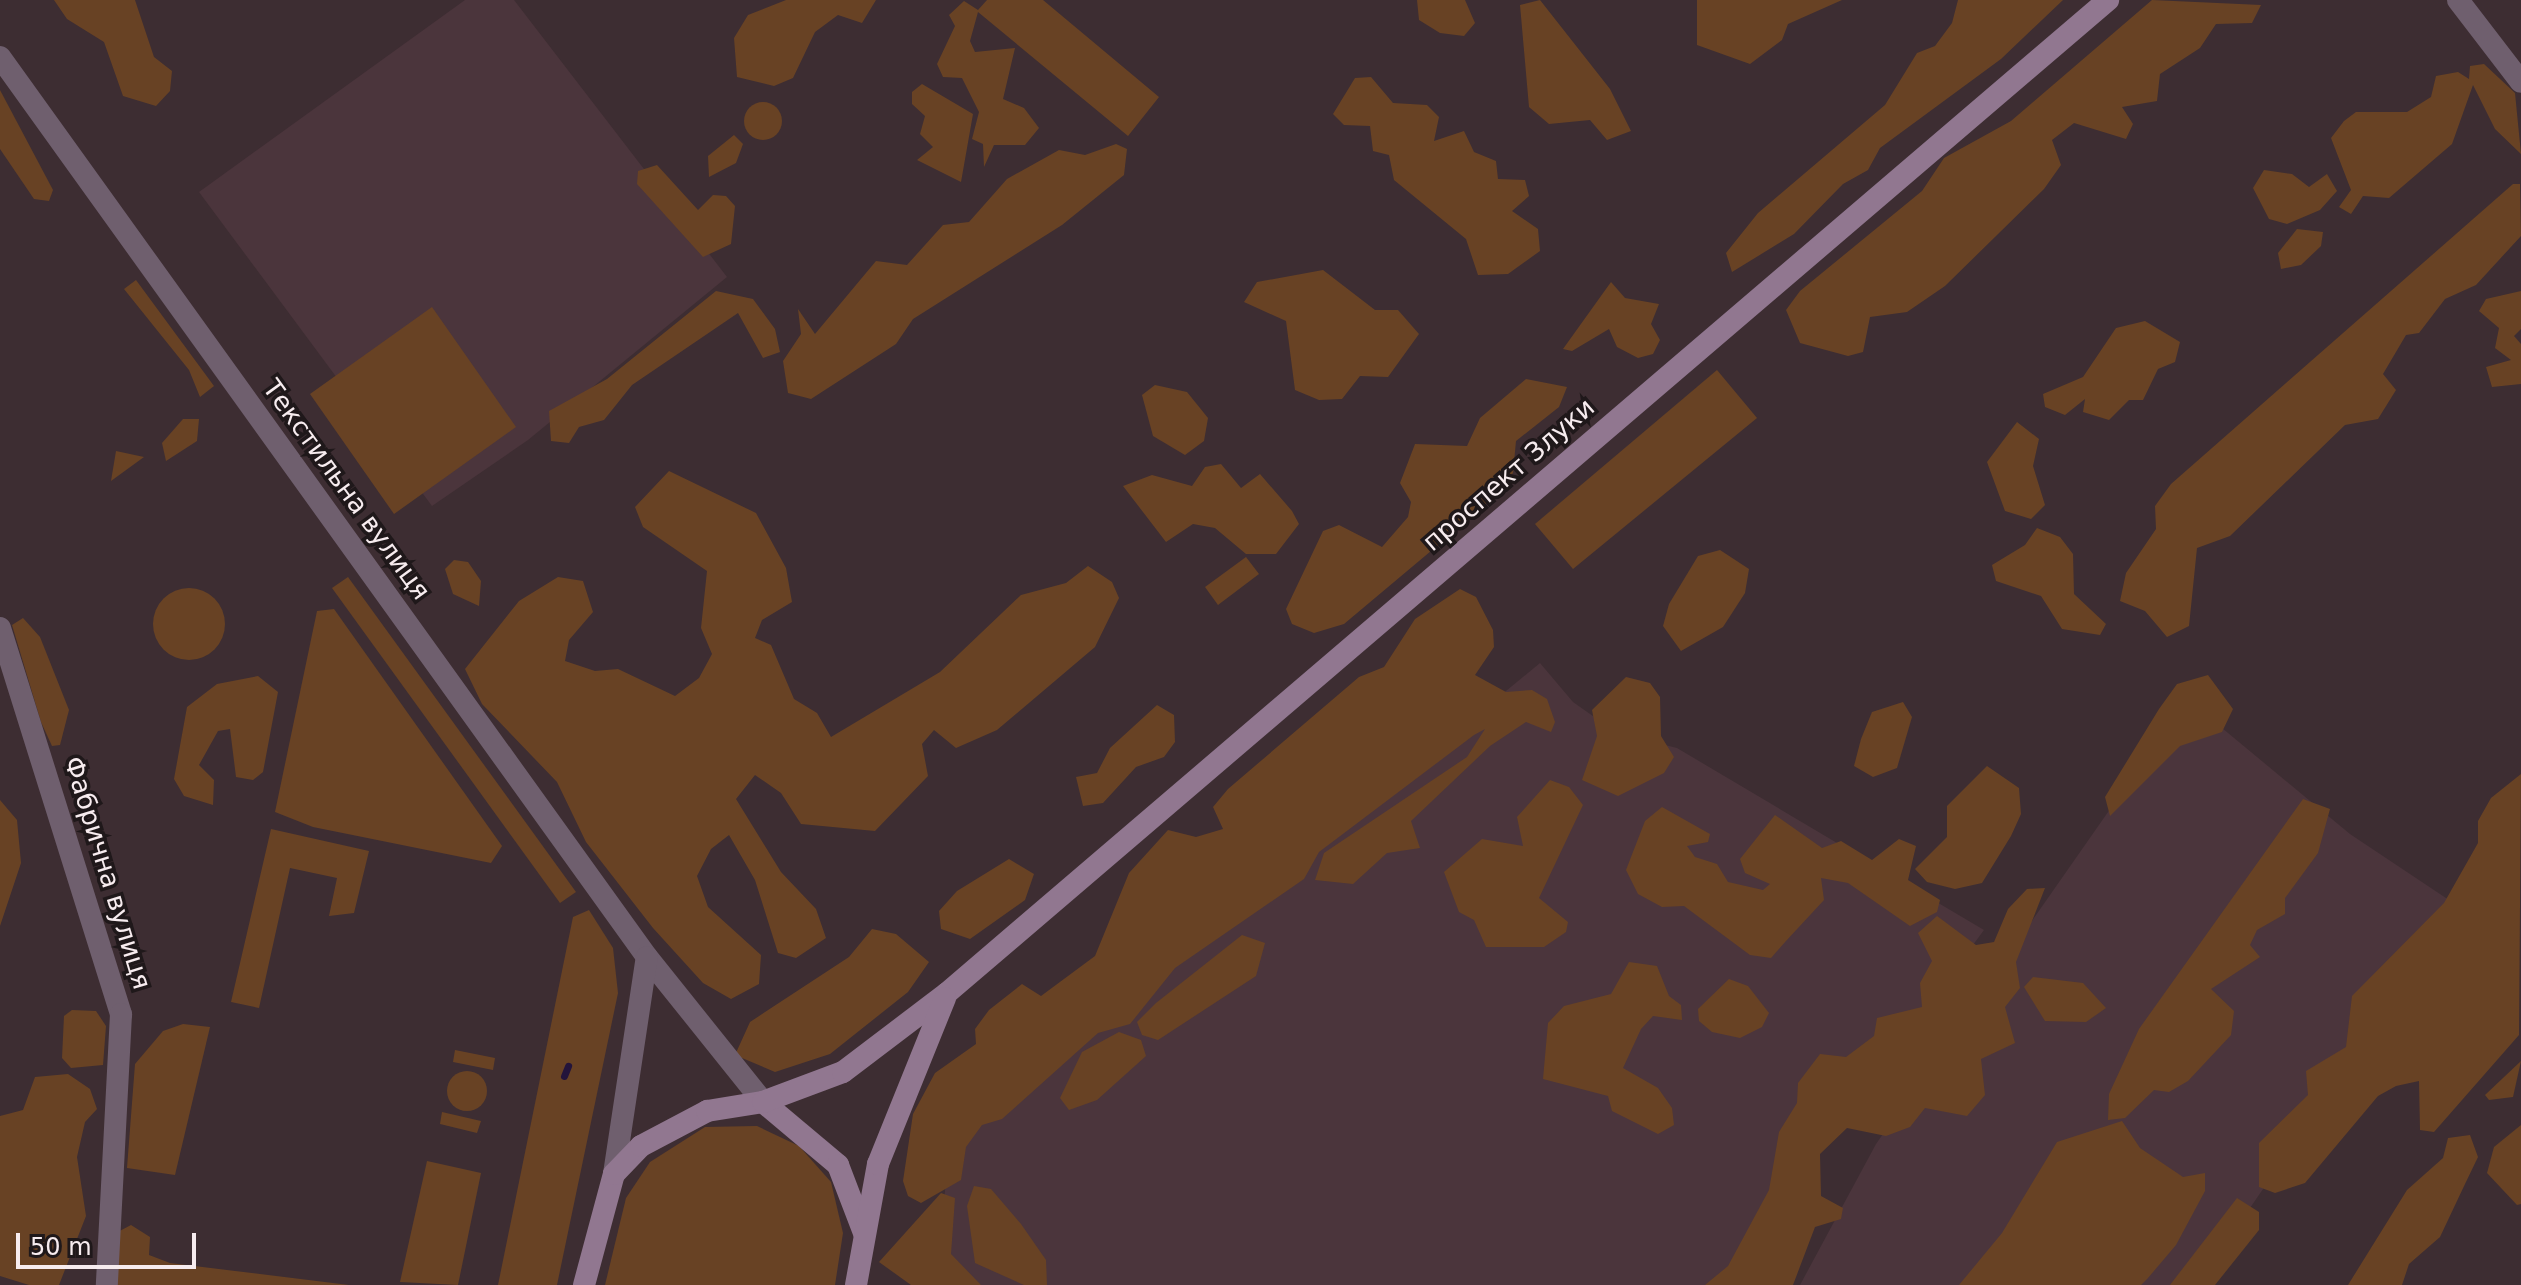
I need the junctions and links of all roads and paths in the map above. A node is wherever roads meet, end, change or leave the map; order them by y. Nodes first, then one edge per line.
1 (2108, 0) edge
2 (2458, 0) edge
3 (0, 57) edge
4 (2521, 82) edge
5 (0, 628) edge
6 (647, 957) junction
7 (947, 993) junction
8 (763, 1102) junction
9 (614, 1174) junction
10 (865, 1238) junction
11 (107, 1285) edge
12 (584, 1285) edge
13 (856, 1285) edge

1 - 7 main road, проспект Злуки
2 - 4 street
3 - 6 street, Текстильна вулиця
5 - 11 street, Фабрична вулиця
6 - 8 street, Текстильна вулиця
6 - 9 street
7 - 8 main road, проспект Злуки
7 - 10 main road, проспект Злуки
8 - 9 main road, проспект Злуки
8 - 10 main road
9 - 12 main road
10 - 13 main road, проспект Злуки

